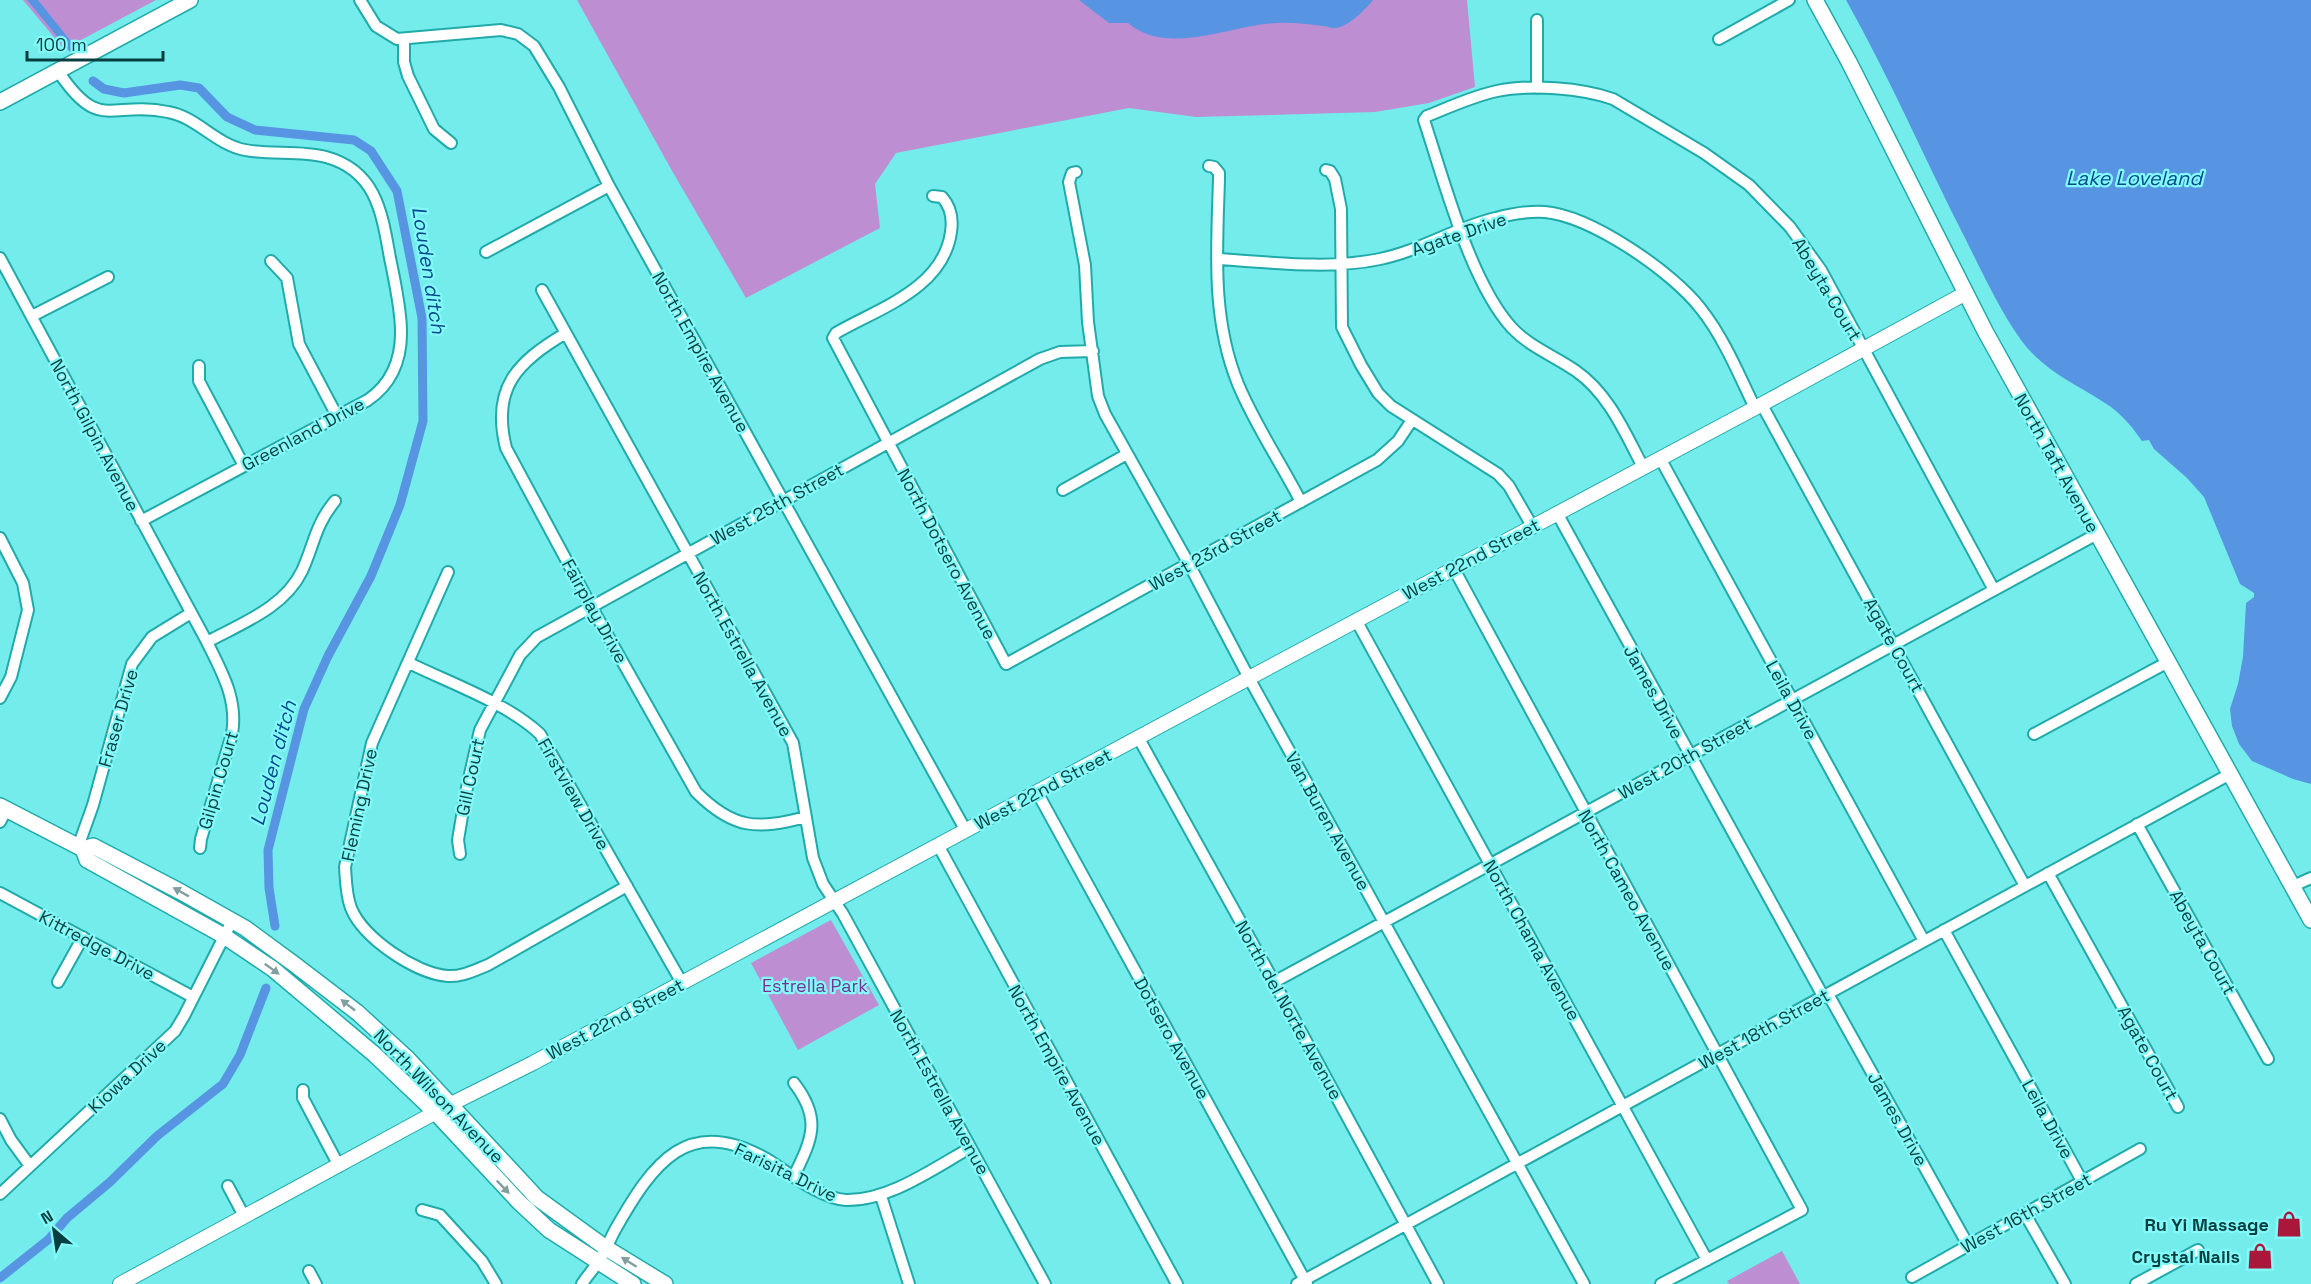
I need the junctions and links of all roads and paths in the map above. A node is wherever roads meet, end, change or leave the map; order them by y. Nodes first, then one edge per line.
1 (190, 0) edge
2 (360, 0) edge
3 (1789, 0) edge
4 (1815, 0) edge
5 (1537, 20) dead end
6 (1719, 39) dead end
7 (404, 40) junction
8 (58, 71) junction
9 (1537, 88) junction
10 (0, 102) edge
11 (452, 143) dead end
12 (1209, 166) dead end
13 (1326, 170) dead end
14 (1076, 172) dead end
15 (609, 186) junction
16 (933, 196) dead end
17 (1461, 229) junction
18 (486, 252) dead end
19 (0, 258) edge
20 (1217, 259) junction
21 (272, 261) dead end
22 (1341, 263) junction
23 (108, 277) dead end
24 (542, 290) dead end
25 (1966, 293) junction
26 (32, 316) junction
27 (566, 333) junction
28 (1863, 349) junction
29 (1093, 351) junction
30 (199, 366) dead end
31 (1758, 407) junction
32 (338, 416) junction
33 (1412, 420) junction
34 (889, 443) junction
35 (1127, 454) junction
36 (1660, 459) junction
37 (244, 466) junction
38 (1643, 467) junction
39 (1063, 490) dead end
40 (783, 500) junction
41 (334, 501) dead end
42 (1301, 502) junction
43 (1557, 513) junction
44 (141, 521) junction
45 (1533, 526) junction
46 (2097, 534) junction
47 (0, 538) edge
48 (687, 554) junction
49 (1189, 564) junction
50 (1454, 569) junction
51 (448, 572) dead end
52 (1994, 590) junction
53 (591, 606) junction
54 (191, 613) junction
55 (1356, 620) junction
56 (207, 642) junction
57 (1893, 645) junction
58 (2168, 662) junction
59 (409, 663) junction
60 (1006, 664) joint
61 (1249, 678) junction
62 (0, 698) edge
63 (1792, 700) junction
64 (494, 704) junction
65 (2034, 734) dead end
66 (1138, 737) junction
67 (1689, 756) junction
68 (2230, 774) junction
69 (1037, 792) junction
70 (2, 812) edge
71 (1585, 813) junction
72 (806, 817) junction
73 (2137, 824) junction
74 (966, 831) junction
75 (938, 845) junction
76 (80, 848) junction
77 (200, 848) dead end
78 (460, 854) dead end
79 (1490, 864) junction
80 (2048, 873) junction
81 (2311, 878) edge
82 (627, 886) junction
83 (2025, 886) junction
84 (2293, 886) junction
85 (0, 893) edge
86 (834, 902) junction
87 (2311, 920) edge
88 (232, 921) junction
89 (1384, 922) junction
90 (1944, 930) junction
91 (224, 936) junction
92 (82, 937) junction
93 (1924, 941) junction
94 (58, 982) dead end
95 (1274, 982) junction
96 (682, 983) junction
97 (1825, 995) junction
98 (193, 997) junction
99 (1717, 1054) junction
100 (2268, 1059) dead end
101 (794, 1083) dead end
102 (303, 1090) dead end
103 (449, 1105) junction
104 (1623, 1106) junction
105 (2178, 1107) dead end
106 (435, 1113) junction
107 (0, 1119) edge
108 (970, 1148) junction
109 (2140, 1149) dead end
110 (1517, 1164) junction
111 (30, 1166) junction
112 (339, 1166) junction
113 (794, 1176) junction
114 (2082, 1181) junction
115 (228, 1186) dead end
116 (0, 1194) edge
117 (881, 1196) junction
118 (422, 1210) dead end
119 (2025, 1214) junction
120 (244, 1216) junction
121 (1405, 1225) junction
122 (1968, 1245) junction
123 (606, 1248) junction
124 (2198, 1250) dead end
125 (1707, 1260) junction
126 (598, 1263) junction
127 (309, 1271) dead end
128 (1912, 1276) dead end
129 (1303, 1283) edge
130 (120, 1284) edge
131 (316, 1284) edge
132 (496, 1284) edge
133 (582, 1284) edge
134 (633, 1284) edge
135 (665, 1284) edge
136 (909, 1284) edge
137 (1045, 1284) edge
138 (1177, 1284) edge
139 (1438, 1284) edge
140 (1584, 1284) edge
141 (1661, 1284) edge
142 (2065, 1284) edge
143 (2136, 1284) edge

1 - 8 main road
2 - 7 street
3 - 6 street
4 - 25 main road, North Taft Avenue
5 - 9 street
7 - 11 street
7 - 15 street, North Empire Avenue
8 - 10 main road
8 - 32 street, Greenland Drive
9 - 17 street, Abeyta Court
9 - 28 street, Abeyta Court
12 - 20 street
13 - 22 street
14 - 29 street, Van Buren Avenue
15 - 18 street
15 - 40 street, North Empire Avenue
16 - 34 street, North Dotsero Avenue
17 - 22 street, Agate Drive
17 - 31 street, Agate Drive
17 - 38 street
19 - 26 street, North Gilpin Avenue
20 - 22 street, Agate Drive
20 - 42 street
21 - 32 street
22 - 33 street
23 - 26 street
24 - 27 street, North Estrella Avenue
25 - 28 street, West 22nd Street
25 - 46 main road, North Taft Avenue
26 - 44 street, North Gilpin Avenue
27 - 48 street, North Estrella Avenue
27 - 53 street, Fairplay Drive
28 - 31 street, West 22nd Street
28 - 52 street, Abeyta Court
29 - 34 street, West 25th Street
29 - 35 street, Van Buren Avenue
30 - 37 street
31 - 36 street, West 22nd Street
31 - 57 street, Agate Court
32 - 37 street, Greenland Drive
33 - 42 street, West 23rd Street
33 - 45 street
34 - 40 street, West 25th Street
34 - 60 street, North Dotsero Avenue
35 - 39 street
35 - 49 street, Van Buren Avenue
36 - 38 street, West 22nd Street
36 - 63 street, Leila Drive
37 - 44 street, Greenland Drive
38 - 43 street, West 22nd Street
40 - 48 street, West 25th Street
40 - 74 street, North Empire Avenue
41 - 56 street
42 - 49 street, West 23rd Street
43 - 45 street, West 22nd Street
43 - 67 street, James Drive
44 - 54 street, North Gilpin Avenue
45 - 50 street, West 22nd Street
46 - 52 street, West 20th Street
46 - 58 main road, North Taft Avenue
47 - 62 street
48 - 53 street, West 25th Street
48 - 72 street, North Estrella Avenue
49 - 60 street, West 23rd Street
49 - 61 street, Van Buren Avenue
50 - 55 street, West 22nd Street
50 - 71 street, North Cameo Avenue
51 - 59 street, Fleming Drive
52 - 57 street, West 20th Street
53 - 64 street, West 25th Street
53 - 72 street, Fairplay Drive
54 - 56 street, Gilpin Court
54 - 76 street, Fraser Drive
55 - 61 street, West 22nd Street
55 - 79 street, North Chama Avenue
56 - 77 street, Gilpin Court
57 - 63 street, West 20th Street
57 - 83 street, Agate Court
58 - 65 street
58 - 68 main road, North Taft Avenue
59 - 64 street, Firstview Drive
59 - 82 street, Fleming Drive
61 - 66 street, West 22nd Street
61 - 89 street, Van Buren Avenue
63 - 67 street, West 20th Street
63 - 93 street, Leila Drive
64 - 78 street, Gill Court
64 - 82 street, Firstview Drive
66 - 69 street, West 22nd Street
66 - 95 street, North del Norte Avenue
67 - 71 street, West 20th Street
67 - 97 street, James Drive
68 - 73 street, West 18th Street
68 - 84 main road, North Taft Avenue
69 - 74 street, West 22nd Street
69 - 129 street, Dotsero Avenue
70 - 76 main road, North Wilson Avenue
71 - 79 street, West 20th Street
71 - 99 street, North Cameo Avenue
72 - 86 street, North Estrella Avenue
73 - 80 street, West 18th Street
73 - 100 street, Abeyta Court
74 - 75 street, West 22nd Street
75 - 86 street, West 22nd Street
75 - 138 street, North Empire Avenue
88 -> 76 main road, North Wilson Avenue
76 - 91 main road, North Wilson Avenue
79 - 89 street, West 20th Street
79 - 104 street, North Chama Avenue
80 - 83 street, West 18th Street
80 - 105 street, Agate Court
81 - 84 street
82 - 96 street, Firstview Drive
83 - 90 street, West 18th Street
84 - 87 main road, North Taft Avenue
85 - 92 street, Kittredge Drive
86 - 96 street, West 22nd Street
86 - 108 street, North Estrella Avenue
88 - 91 street, Kiowa Drive
103 -> 88 main road, North Wilson Avenue
89 - 95 street, West 20th Street
89 - 110 street, Van Buren Avenue
90 - 93 street, West 18th Street
90 - 114 street, Leila Drive
91 - 98 street, Kiowa Drive
91 -> 106 main road, North Wilson Avenue
92 - 94 street
92 - 98 street, Kittredge Drive
93 - 97 street, West 18th Street
95 - 121 street, North del Norte Avenue
96 - 103 street, West 22nd Street
97 - 99 street, West 18th Street
97 - 122 street, James Drive
98 - 111 street, Kiowa Drive
99 - 104 street, West 18th Street
99 - 125 street, North Cameo Avenue
101 - 113 street
102 - 112 street
103 - 106 street, West 22nd Street
103 - 123 main road, North Wilson Avenue
104 - 110 street, West 18th Street
104 - 125 street, North Chama Avenue
106 - 112 street, West 22nd Street
106 -> 126 main road, North Wilson Avenue
107 - 111 street
108 - 117 street, Farisita Drive
108 - 137 street, North Estrella Avenue
109 - 114 street, West 16th Street
110 - 121 street, West 18th Street
110 - 140 street, Van Buren Avenue
111 - 116 street, Kiowa Drive
112 - 120 street, West 22nd Street
113 - 117 street, Farisita Drive
113 - 123 street, Farisita Drive
114 - 119 street, West 16th Street
115 - 120 street
117 - 136 street
118 - 132 street
119 - 122 street, West 16th Street
119 - 142 street
120 - 130 street, West 22nd Street
121 - 129 street, West 18th Street
121 - 139 street, North del Norte Avenue
122 - 128 street, West 16th Street
123 - 126 street, Farisita Drive
135 -> 123 main road, North Wilson Avenue
124 - 143 street
125 - 141 street
126 - 133 street
126 - 134 main road, North Wilson Avenue
127 - 131 street

